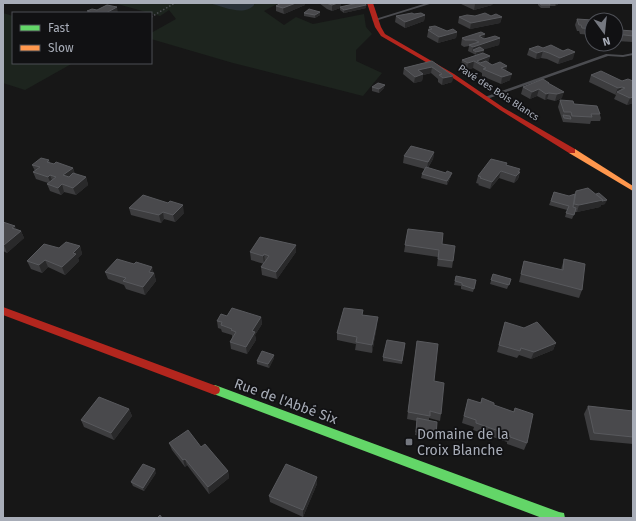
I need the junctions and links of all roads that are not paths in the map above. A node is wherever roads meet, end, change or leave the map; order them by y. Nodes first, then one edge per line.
1 (370, 3) edge
2 (431, 3) edge
3 (374, 20) junction
4 (633, 54) edge
5 (485, 98) junction
6 (633, 189) edge
7 (3, 312) edge
8 (559, 518) edge

1 - 3 street, Pavé des Bois Blancs
2 - 3 lane
3 - 5 street, Pavé des Bois Blancs
4 - 5 lane
5 - 6 street, Pavé des Bois Blancs
7 - 8 street, Rue de l'Abbé Six

